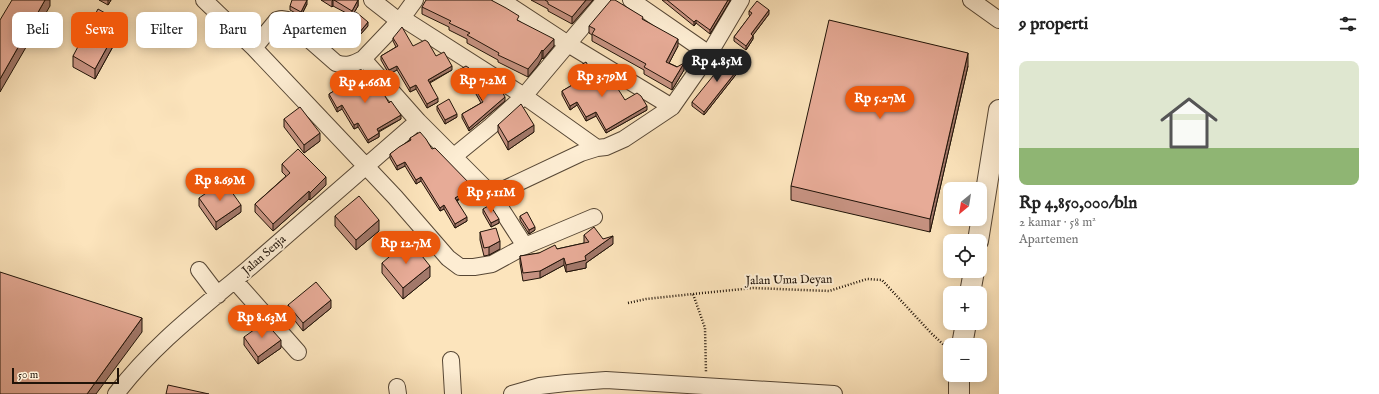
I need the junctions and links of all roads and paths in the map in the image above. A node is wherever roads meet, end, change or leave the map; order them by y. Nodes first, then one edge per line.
1 (204, 0) edge
2 (372, 0) edge
3 (415, 0) edge
4 (500, 0) edge
5 (605, 0) edge
6 (631, 0) edge
7 (741, 0) edge
8 (971, 0) edge
9 (216, 12) edge
10 (400, 19) junction
11 (999, 20) edge
12 (261, 39) edge
13 (568, 44) junction
14 (254, 48) edge
15 (709, 54) junction
16 (363, 59) junction
17 (524, 96) junction
18 (672, 107) junction
19 (999, 110) edge
20 (418, 122) junction
21 (597, 148) junction
22 (454, 157) junction
23 (366, 167) junction
24 (492, 195) junction
25 (594, 217) dead end
26 (979, 234) edge
27 (525, 246) junction
28 (199, 270) dead end
29 (235, 281) junction
30 (693, 294) junction
31 (218, 295) junction
32 (628, 303) dead end
33 (943, 344) edge
34 (298, 352) dead end
35 (451, 360) dead end
36 (959, 382) edge
37 (707, 386) junction
38 (116, 394) edge
39 (454, 394) edge
40 (512, 394) edge
41 (834, 394) edge
42 (959, 394) edge

1 - 9 street
2 - 10 street
3 - 10 street
4 - 13 street
5 - 13 street
6 - 15 street
7 - 15 street
8 - 11 street
10 - 16 street
10 - 17 street
12 - 16 street
13 - 17 street
13 - 18 street
14 - 23 street
15 - 18 street
16 - 20 street
17 - 21 street
17 - 22 street
18 - 21 street
19 - 26 street
20 - 22 street
20 - 23 street, Jalan Senja
21 - 24 street
22 - 24 street
23 - 27 street
23 - 29 street, Jalan Senja
24 - 27 street
25 - 27 street
28 - 31 street
29 - 31 street, Jalan Senja
29 - 34 street
30 - 32 path, Jalan Uma Deyan
30 - 33 path, Jalan Uma Deyan
30 - 37 path
31 - 38 street, Jalan Senja
35 - 39 street
36 - 42 street
37 - 40 street
37 - 41 street

